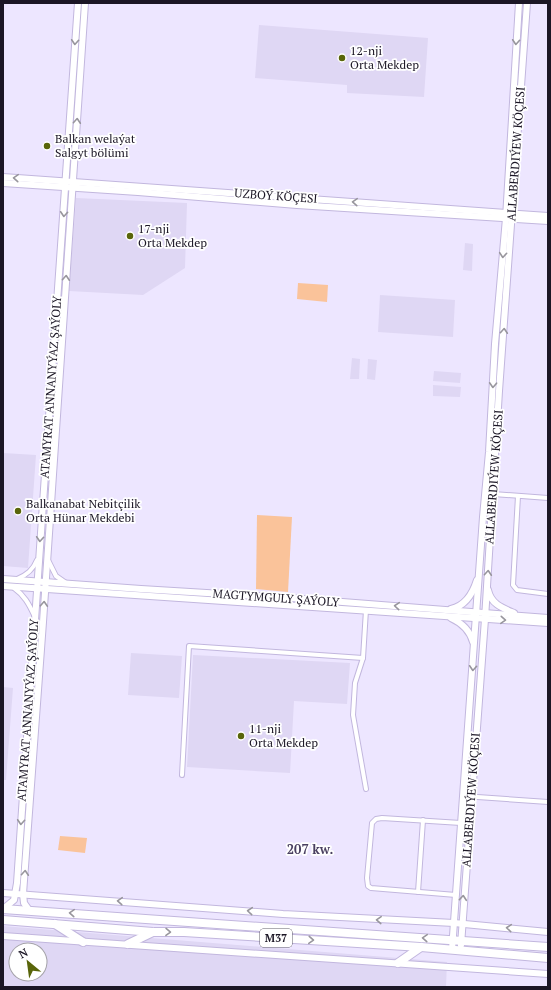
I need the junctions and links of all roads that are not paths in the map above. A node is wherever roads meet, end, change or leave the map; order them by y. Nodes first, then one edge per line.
1 (78, 3) edge
2 (85, 3) edge
3 (519, 3) edge
4 (527, 3) edge
5 (3, 177) edge
6 (3, 183) edge
7 (65, 184) junction
8 (73, 184) junction
9 (509, 215) junction
10 (548, 216) edge
11 (548, 221) edge
12 (493, 494) junction
13 (518, 496) junction
14 (548, 498) edge
15 (39, 554) junction
16 (48, 556) junction
17 (480, 563) junction
18 (3, 579) edge
19 (15, 580) junction
20 (37, 581) junction
21 (68, 584) junction
22 (45, 585) junction
23 (3, 586) edge
24 (12, 586) junction
25 (487, 587) junction
26 (36, 588) junction
27 (548, 594) edge
28 (366, 610) junction
29 (440, 610) junction
30 (34, 615) junction
31 (477, 615) junction
32 (447, 616) junction
33 (485, 616) junction
34 (527, 616) junction
35 (548, 618) edge
36 (548, 624) edge
37 (474, 646) junction
38 (363, 658) junction
39 (182, 775) dead end
40 (366, 789) dead end
41 (463, 796) junction
42 (471, 797) junction
43 (548, 802) edge
44 (423, 820) junction
45 (461, 823) junction
46 (418, 892) junction
47 (3, 893) edge
48 (16, 894) junction
49 (23, 894) junction
50 (456, 895) junction
51 (3, 909) edge
52 (29, 910) junction
53 (3, 920) edge
54 (454, 923) junction
55 (54, 924) junction
56 (461, 924) junction
57 (154, 932) junction
58 (548, 932) edge
59 (3, 936) edge
60 (457, 940) junction
61 (83, 942) junction
62 (128, 944) junction
63 (421, 947) junction
64 (548, 947) edge
65 (456, 950) junction
66 (548, 958) edge
67 (398, 963) junction
68 (548, 974) edge

1 -> 7 street, ATAMYRAT ANNANYÝAZ ŞAÝOLY
8 -> 2 street, ATAMYRAT ANNANYÝAZ ŞAÝOLY
3 -> 9 street, ALLABERDIÝEW KÖÇESI
4 - 9 street, ALLABERDIÝEW KÖÇESI
7 -> 5 street, UZBOÝ KÖÇESI
6 - 7 street, UZBOÝ KÖÇESI
7 - 8 street, UZBOÝ KÖÇESI
7 -> 15 street, ATAMYRAT ANNANYÝAZ ŞAÝOLY
8 - 9 street, UZBOÝ KÖÇESI
16 -> 8 street, ATAMYRAT ANNANYÝAZ ŞAÝOLY
9 - 10 street, UZBOÝ KÖÇESI
9 - 11 street, UZBOÝ KÖÇESI
12 -> 9 street, ALLABERDIÝEW KÖÇESI
9 -> 17 street, ALLABERDIÝEW KÖÇESI
12 - 13 street
25 -> 12 street, ALLABERDIÝEW KÖÇESI
13 - 14 street
13 - 27 street
15 - 19 street
15 - 20 street, ATAMYRAT ANNANYÝAZ ŞAÝOLY
16 - 21 street
16 - 22 street, ATAMYRAT ANNANYÝAZ ŞAÝOLY
17 - 29 street
17 - 31 street, ALLABERDIÝEW KÖÇESI
18 - 19 street, MAGTYMGULY ŞAÝOLY
19 - 20 street, MAGTYMGULY ŞAÝOLY
20 - 22 street, MAGTYMGULY ŞAÝOLY
20 - 26 street, ATAMYRAT ANNANYÝAZ ŞAÝOLY
21 - 22 street, MAGTYMGULY ŞAÝOLY
29 -> 21 street, MAGTYMGULY ŞAÝOLY
22 - 26 street, MAGTYMGULY ŞAÝOLY
22 - 28 street, MAGTYMGULY ŞAÝOLY
49 -> 22 street, ATAMYRAT ANNANYÝAZ ŞAÝOLY
23 - 24 street, MAGTYMGULY ŞAÝOLY
24 - 26 street, MAGTYMGULY ŞAÝOLY
24 - 30 street
25 - 33 street, ALLABERDIÝEW KÖÇESI
25 - 34 street
26 - 30 street, ATAMYRAT ANNANYÝAZ ŞAÝOLY
28 - 32 street, MAGTYMGULY ŞAÝOLY
28 - 38 street
29 - 31 street, MAGTYMGULY ŞAÝOLY
30 -> 48 street, ATAMYRAT ANNANYÝAZ ŞAÝOLY
31 - 32 street, MAGTYMGULY ŞAÝOLY
31 - 33 street, MAGTYMGULY ŞAÝOLY
31 - 37 street, ALLABERDIÝEW KÖÇESI
32 - 37 street
33 - 34 street, MAGTYMGULY ŞAÝOLY
33 -> 36 street, MAGTYMGULY ŞAÝOLY
33 - 42 street, ALLABERDIÝEW KÖÇESI
34 - 35 street, MAGTYMGULY ŞAÝOLY
37 -> 41 street, ALLABERDIÝEW KÖÇESI
38 - 39 street
38 - 40 street
41 - 42 street
41 - 45 street, ALLABERDIÝEW KÖÇESI
42 - 43 street
56 -> 42 street, ALLABERDIÝEW KÖÇESI
44 - 45 street
44 - 46 street
44 - 46 street
45 - 50 street, ALLABERDIÝEW KÖÇESI
46 - 50 street
47 - 48 street
48 - 49 street
48 - 51 street
49 - 52 street, ATAMYRAT ANNANYÝAZ ŞAÝOLY
54 -> 49 street
50 - 54 street, ALLABERDIÝEW KÖÇESI
51 - 52 highway, M37 / M37
60 -> 52 highway, M37 / M37
53 - 55 highway, M37 / M37
54 - 56 street
54 - 60 street, ALLABERDIÝEW KÖÇESI
55 - 57 highway, M37 / M37
55 - 61 highway
58 -> 56 street
56 - 60 street, ALLABERDIÝEW KÖÇESI
57 - 62 highway
57 -> 63 highway, M37 / M37
59 - 61 street
60 - 64 highway, M37 / M37
60 - 65 street, ALLABERDIÝEW KÖÇESI
61 - 62 street
62 - 67 street
63 - 65 highway, M37 / M37
63 - 67 highway
65 - 66 highway, M37 / M37
67 - 68 street

